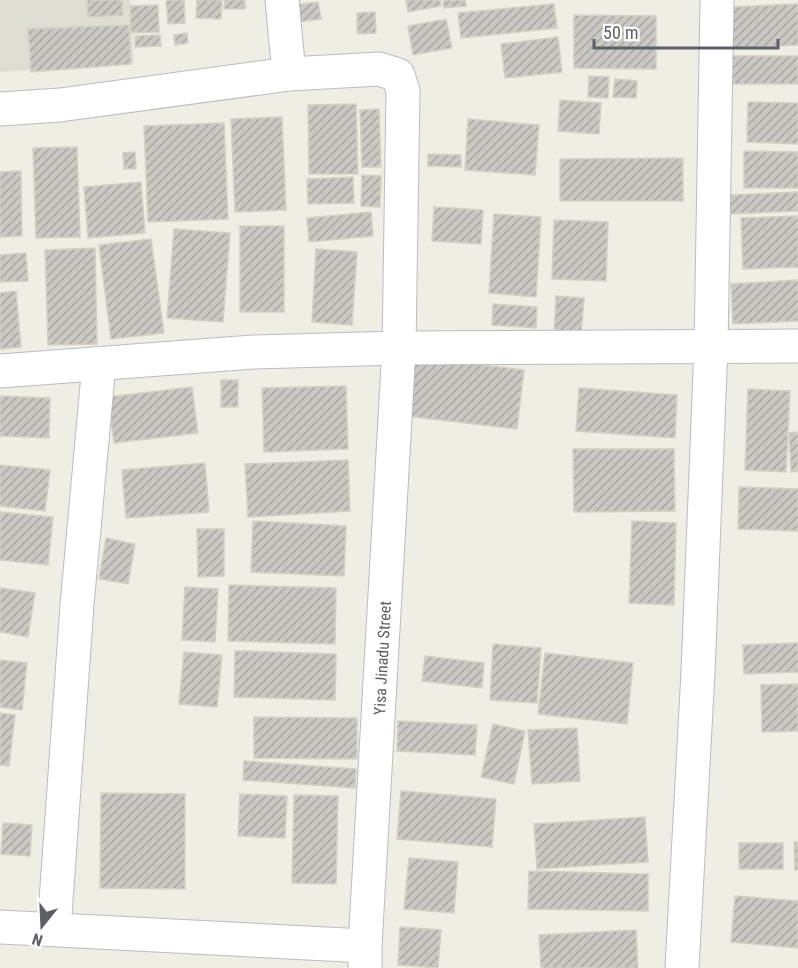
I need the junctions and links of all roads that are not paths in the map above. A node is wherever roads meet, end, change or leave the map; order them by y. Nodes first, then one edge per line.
1 (282, 0) edge
2 (717, 0) edge
3 (289, 74) junction
4 (0, 109) edge
5 (711, 346) junction
6 (798, 346) edge
7 (399, 348) junction
8 (99, 364) junction
9 (0, 371) edge
10 (0, 927) edge
11 (54, 929) junction
12 (365, 957) edge
13 (682, 968) edge

1 - 3 street
2 - 5 street
3 - 4 street
3 - 7 street, Yisa Jinadu Street
5 - 6 street
5 - 7 street
5 - 13 street
7 - 8 street
7 - 12 street, Yisa Jinadu Street
8 - 9 street
8 - 11 street
10 - 11 street
11 - 12 street

